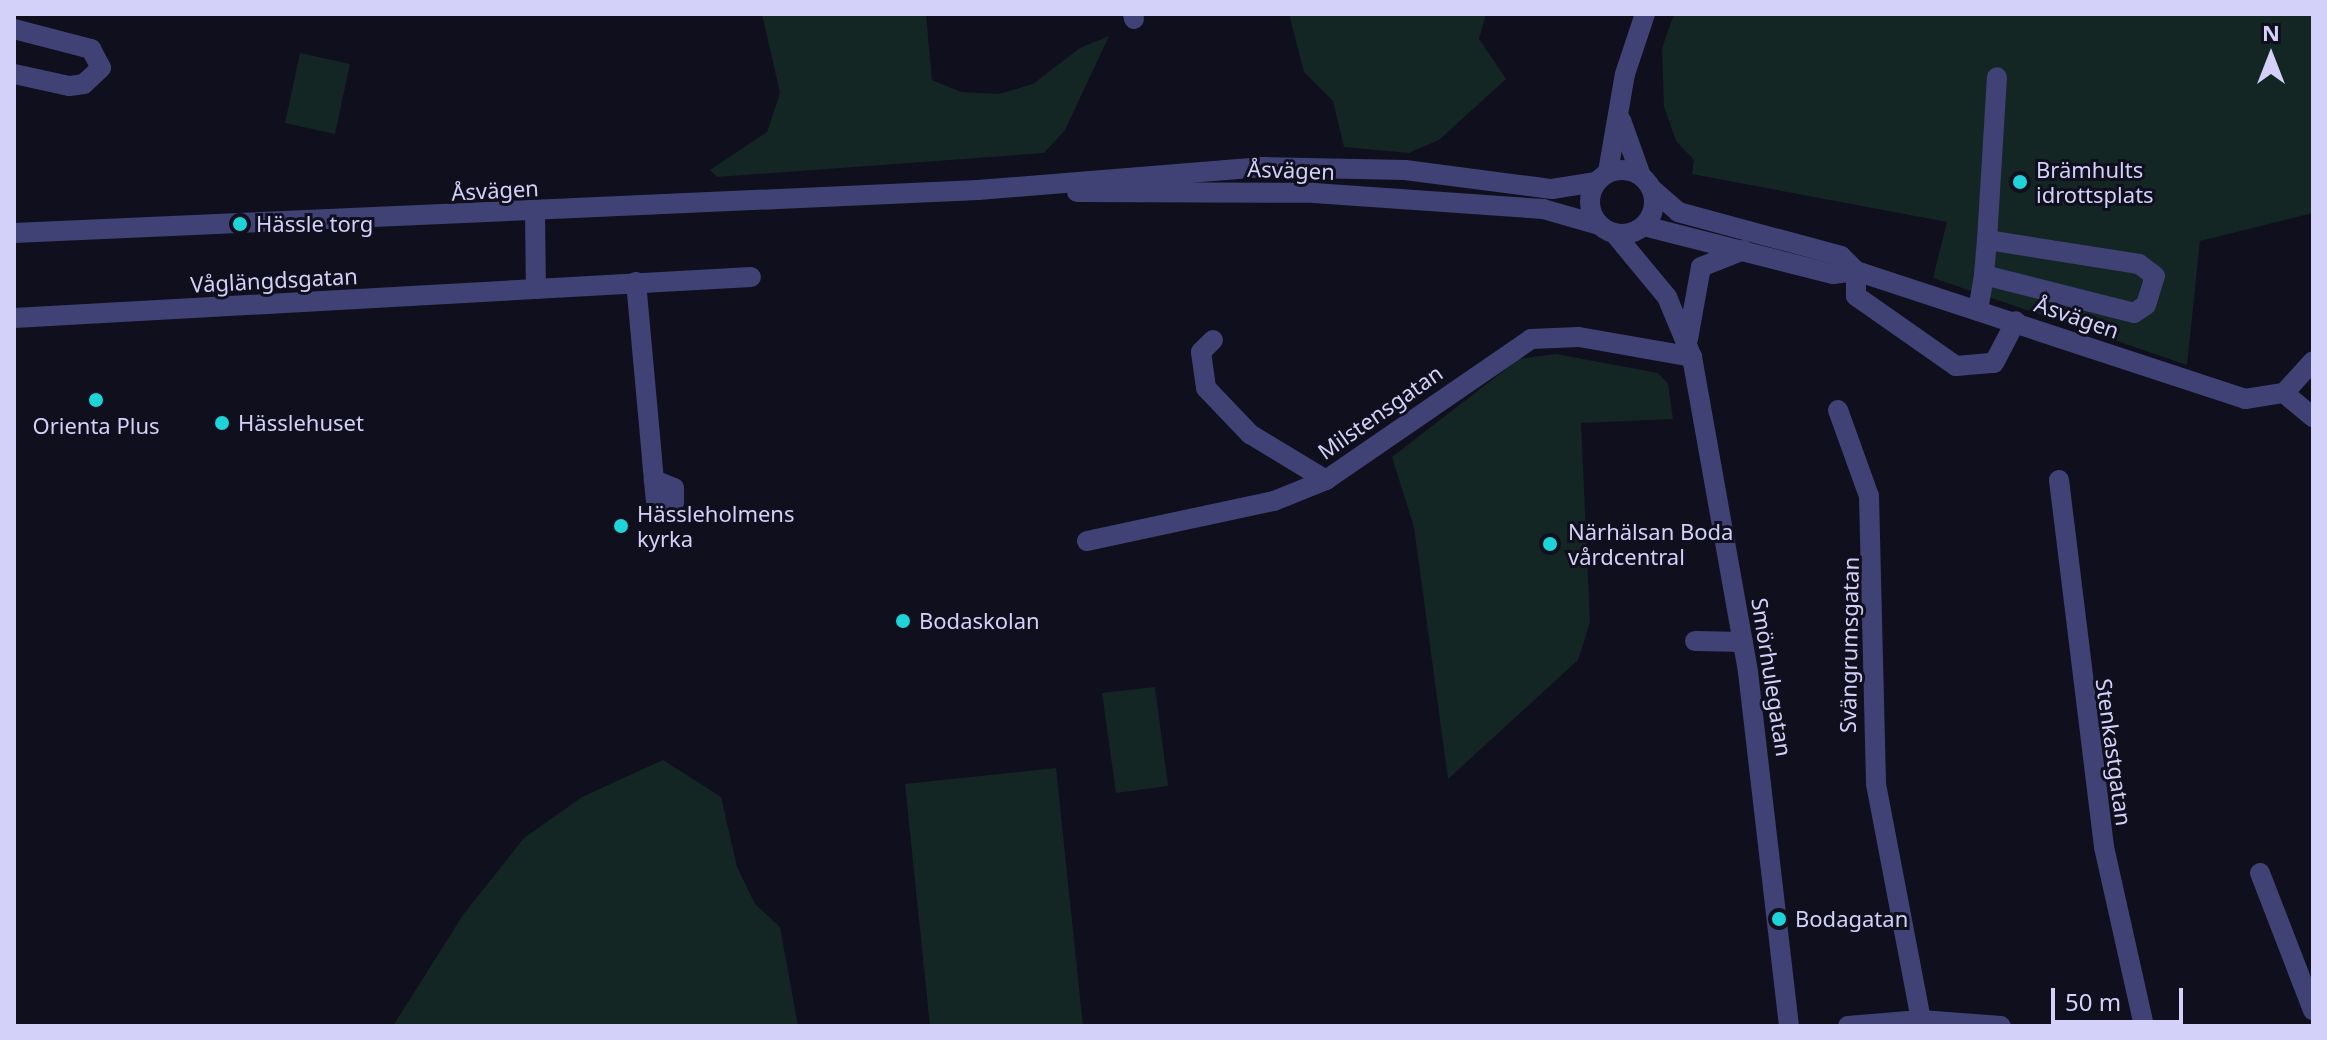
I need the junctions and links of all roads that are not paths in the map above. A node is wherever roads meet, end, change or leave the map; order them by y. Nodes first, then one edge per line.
1 (1645, 14) edge
2 (14, 29) edge
3 (14, 74) edge
4 (1997, 77) dead end
5 (1620, 116) junction
6 (1602, 177) junction
7 (1646, 183) junction
8 (978, 190) junction
9 (535, 212) junction
10 (1643, 226) junction
11 (1607, 229) junction
12 (14, 233) edge
13 (1987, 240) junction
14 (1749, 249) junction
15 (1645, 268) junction
16 (1856, 271) junction
17 (1984, 275) junction
18 (751, 277) dead end
19 (636, 282) junction
20 (536, 289) junction
21 (1978, 310) junction
22 (14, 318) edge
23 (2016, 321) junction
24 (1213, 340) dead end
25 (1690, 348) junction
26 (2313, 361) edge
27 (2284, 393) junction
28 (1838, 410) dead end
29 (2313, 417) edge
30 (654, 480) dead end
31 (1326, 480) junction
32 (2059, 480) dead end
33 (1087, 541) dead end
34 (1695, 641) dead end
35 (1743, 642) junction
36 (2260, 873) dead end
37 (2313, 1010) edge
38 (1921, 1023) edge
39 (1789, 1026) edge
40 (1848, 1026) edge
41 (2001, 1026) edge
42 (2144, 1026) edge

1 - 5 street
2 - 3 street
4 - 13 street
5 - 6 street
5 - 7 street
6 - 7 street, Åsvägen
6 - 8 street, Åsvägen
6 - 11 street
7 - 10 street, Smörhulegatan
7 - 16 street, Åsvägen
8 - 9 street, Åsvägen
8 - 11 street, Åsvägen
9 - 12 street, Åsvägen
9 - 20 street
10 - 11 street
10 - 14 street, Åsvägen
10 - 15 street, Smörhulegatan
11 - 15 street, Smörhulegatan
13 - 17 street
13 - 17 street
14 - 16 street, Åsvägen
14 - 25 street, Smörhulegatan
15 - 25 street, Smörhulegatan
16 - 21 street, Åsvägen
16 - 23 street
17 - 21 street
18 - 19 street, Våglängdsgatan
19 - 20 street, Våglängdsgatan
19 - 30 street
20 - 22 street, Våglängdsgatan
21 - 23 street, Åsvägen
23 - 27 street, Åsvägen
24 - 31 street
25 - 31 street, Milstensgatan
25 - 35 street, Smörhulegatan
26 - 27 street
27 - 29 street
28 - 38 street, Svängrumsgatan
31 - 33 street, Milstensgatan
32 - 42 street, Stenkastgatan
34 - 35 street
35 - 39 street, Smörhulegatan
36 - 37 street
38 - 40 street
38 - 41 street

